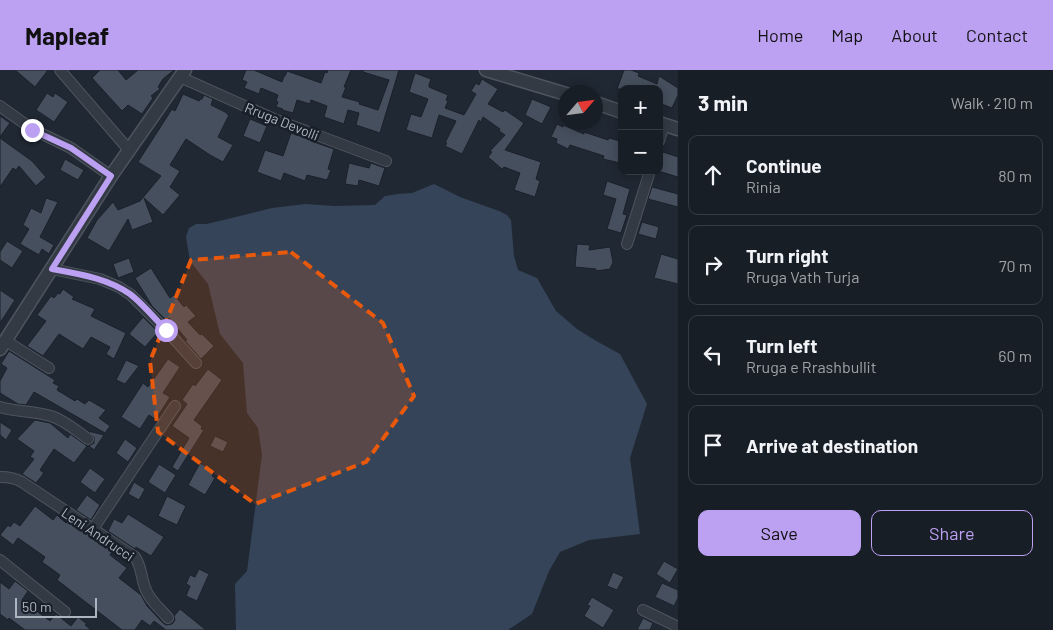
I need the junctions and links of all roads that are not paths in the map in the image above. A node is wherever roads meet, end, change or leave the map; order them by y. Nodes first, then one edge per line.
1 (60, 70) edge
2 (486, 70) edge
3 (182, 73) edge
4 (558, 92) edge
5 (603, 105) edge
6 (0, 106) edge
7 (618, 111) edge
8 (663, 124) edge
9 (678, 129) edge
10 (129, 150) junction
11 (386, 161) dead end
12 (649, 175) edge
13 (111, 176) junction
14 (627, 244) dead end
15 (52, 269) junction
16 (3, 345) edge
17 (196, 363) dead end
18 (48, 368) dead end
19 (175, 406) dead end
20 (0, 407) edge
21 (88, 439) dead end
22 (0, 477) edge
23 (92, 530) junction
24 (0, 560) edge
25 (643, 610) dead end
26 (65, 612) dead end
27 (168, 618) dead end
28 (678, 627) edge

1 - 10 street
2 - 4 street
3 - 10 street
3 - 11 street, Rruga Devolli
5 - 7 street
6 - 13 street
8 - 9 street
10 - 13 street
12 - 14 street
13 - 15 street
15 - 16 street
15 - 17 street
16 - 18 street
19 - 23 street
20 - 21 street
22 - 23 street, Leni Andrucci
23 - 27 street, Leni Andrucci
24 - 26 street
25 - 28 street

